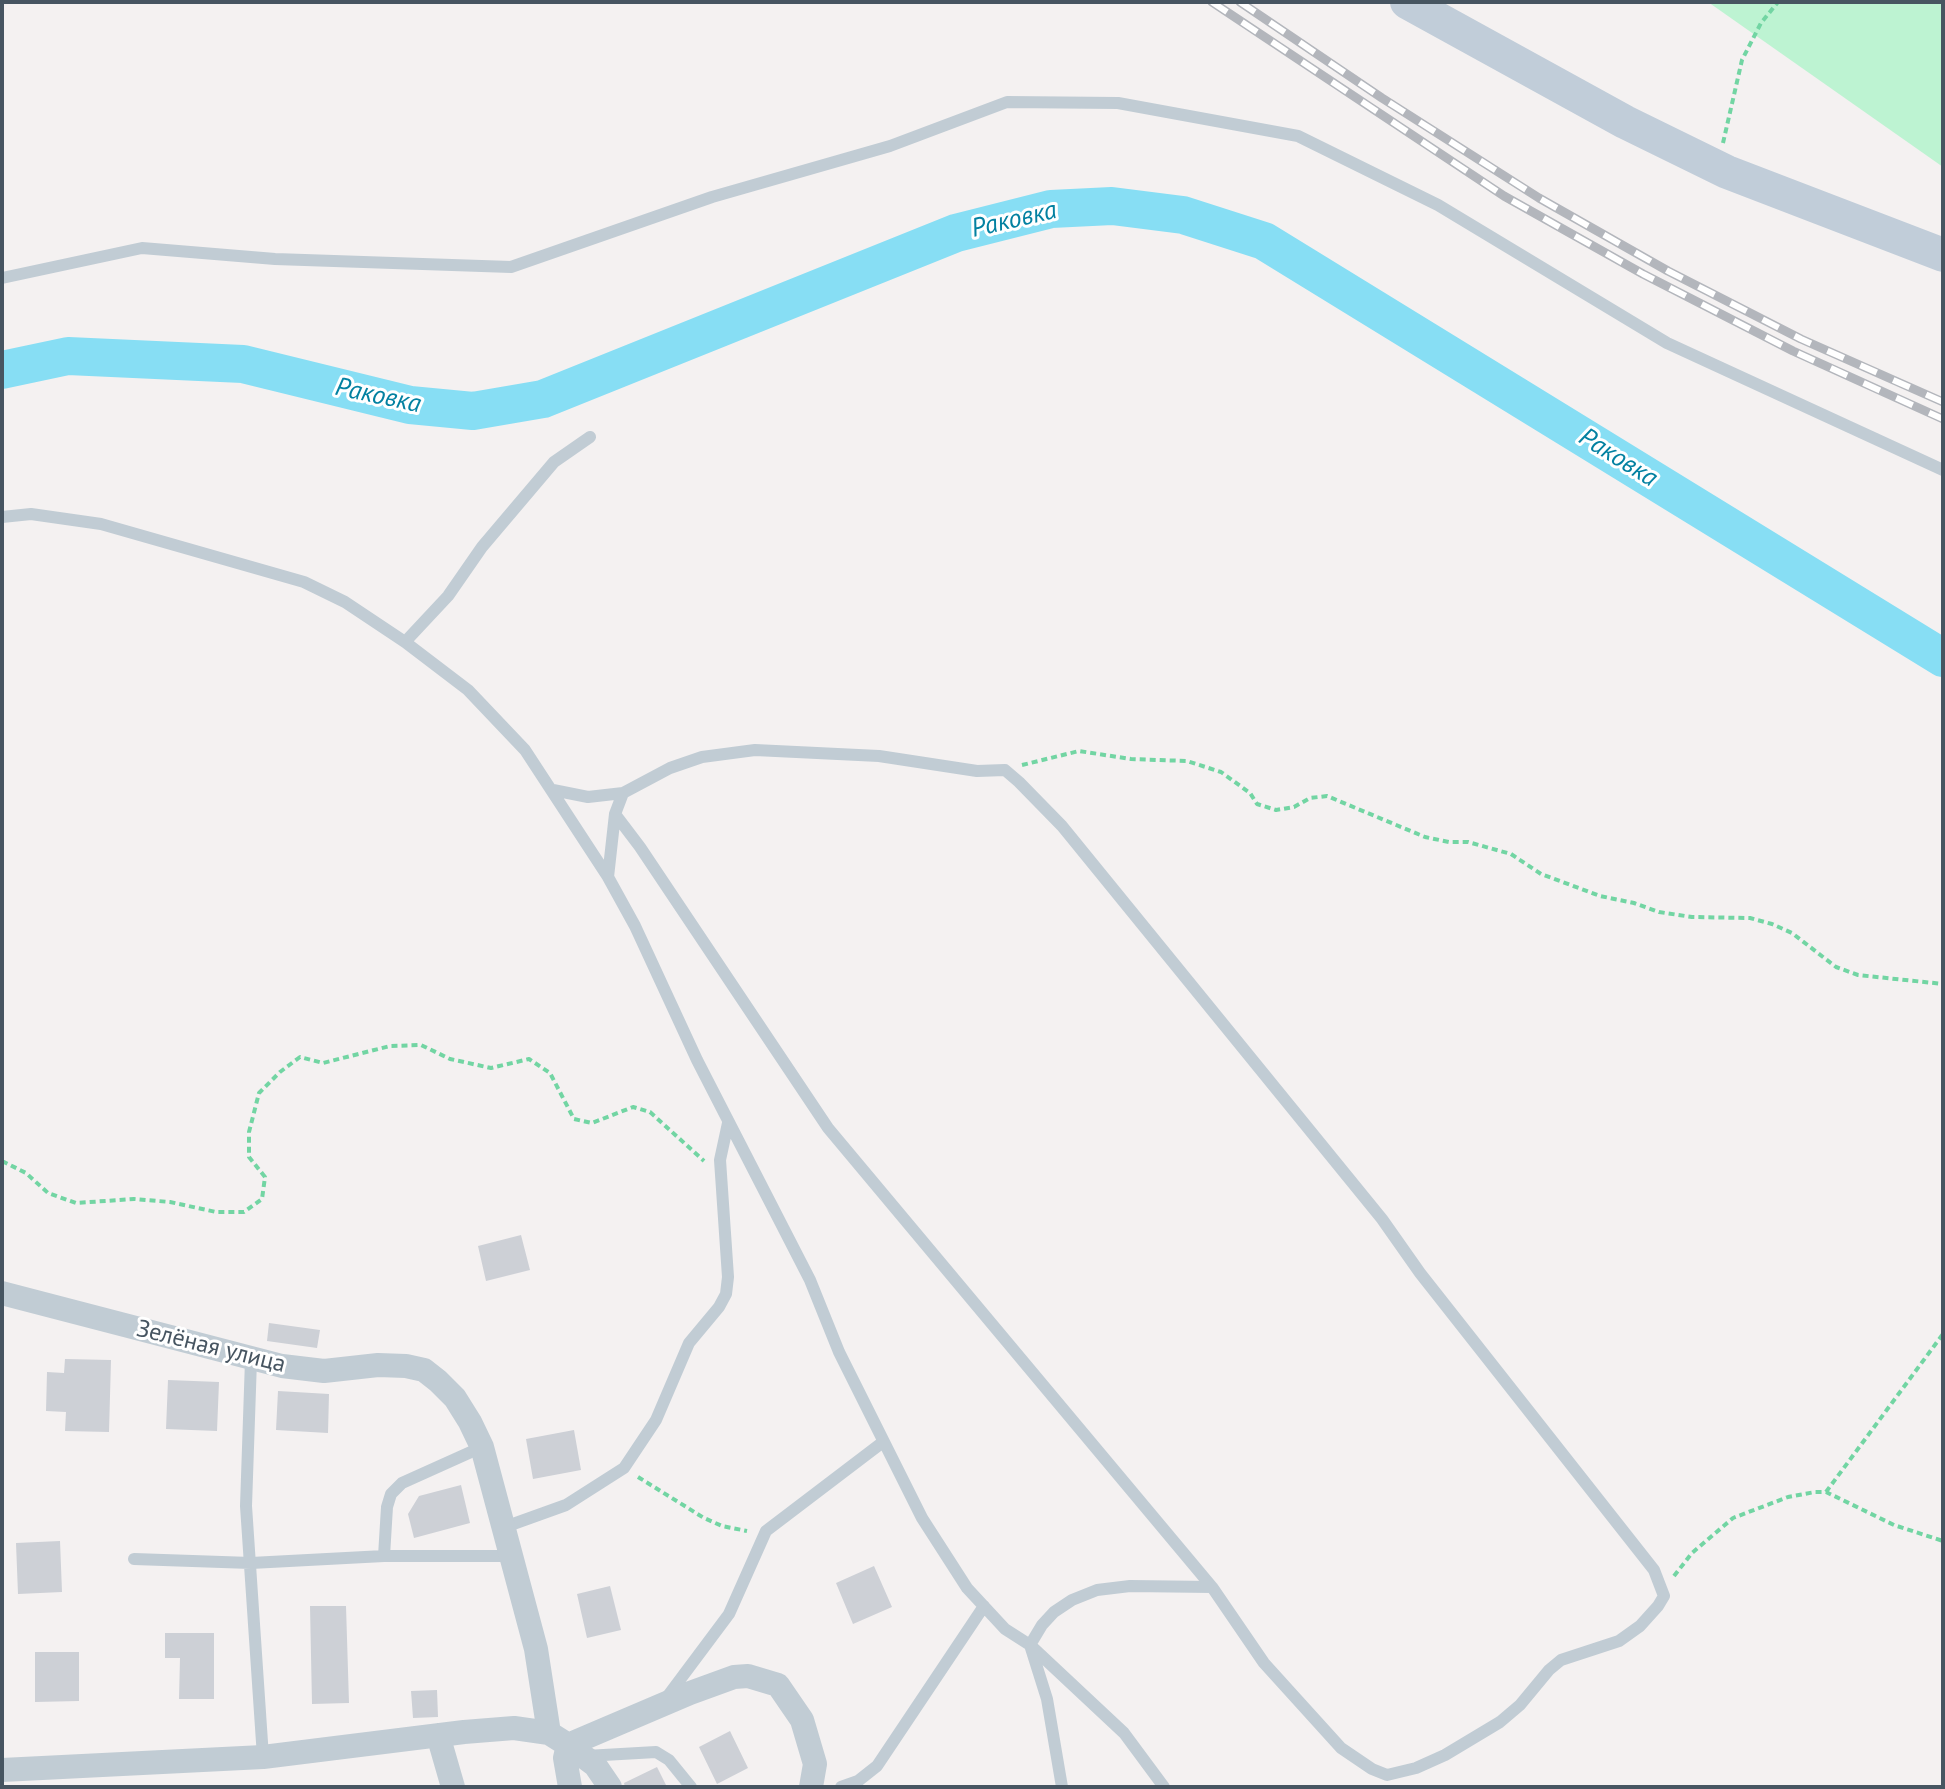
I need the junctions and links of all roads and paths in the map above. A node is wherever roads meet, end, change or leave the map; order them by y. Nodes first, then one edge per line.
1 (1407, 2) edge
2 (1778, 2) edge
3 (1703, 160) junction
4 (1943, 255) edge
5 (2, 278) edge
6 (590, 437) dead end
7 (1943, 470) edge
8 (2, 517) edge
9 (405, 642) junction
10 (1005, 770) junction
11 (553, 790) junction
12 (623, 793) junction
13 (615, 814) junction
14 (608, 877) junction
15 (1943, 984) edge
16 (728, 1123) junction
17 (2, 1161) edge
18 (706, 1164) dead end
19 (2, 1293) edge
20 (1943, 1334) edge
21 (251, 1360) junction
22 (883, 1442) junction
23 (482, 1447) junction
24 (624, 1468) junction
25 (1826, 1492) junction
26 (502, 1528) junction
27 (766, 1531) junction
28 (1943, 1541) edge
29 (384, 1556) junction
30 (512, 1556) junction
31 (134, 1559) dead end
32 (251, 1563) junction
33 (1212, 1587) junction
34 (1664, 1596) junction
35 (984, 1606) junction
36 (1030, 1645) junction
37 (660, 1706) junction
38 (438, 1735) junction
39 (567, 1745) junction
40 (263, 1757) junction
41 (2, 1770) edge
42 (52, 1778) edge
43 (453, 1787) edge
44 (570, 1787) edge
45 (610, 1787) edge
46 (691, 1787) edge
47 (811, 1787) edge
48 (841, 1787) edge
49 (1062, 1787) edge
50 (1164, 1787) edge

1 - 3 main road
2 - 3 path
3 - 4 main road
5 - 7 lane
6 - 9 lane
8 - 9 lane
9 - 11 lane
10 - 12 lane
10 - 15 path
10 - 34 lane
11 - 12 lane
11 - 14 lane
12 - 13 lane
13 - 14 lane
13 - 33 lane
14 - 16 lane
16 - 22 lane
16 - 24 lane
17 - 18 path
19 - 21 street, Зелёная улица
20 - 25 path
21 - 23 street, Зелёная улица
21 - 32 lane
22 - 27 lane
22 - 35 lane
23 - 26 street
23 - 29 lane
24 - 26 lane
24 - 27 path
25 - 28 path
25 - 34 path
26 - 30 street
27 - 37 lane
29 - 30 lane
29 - 32 lane
30 - 39 street
31 - 32 lane
32 - 40 lane
33 - 34 lane
33 - 36 lane
35 - 36 lane
35 - 48 lane
36 - 49 lane
36 - 50 lane
37 - 39 street
37 - 47 street
38 - 39 street
38 - 40 street
38 - 43 street
39 - 44 street
39 - 45 street
39 - 46 lane
40 - 42 street
41 - 42 street

